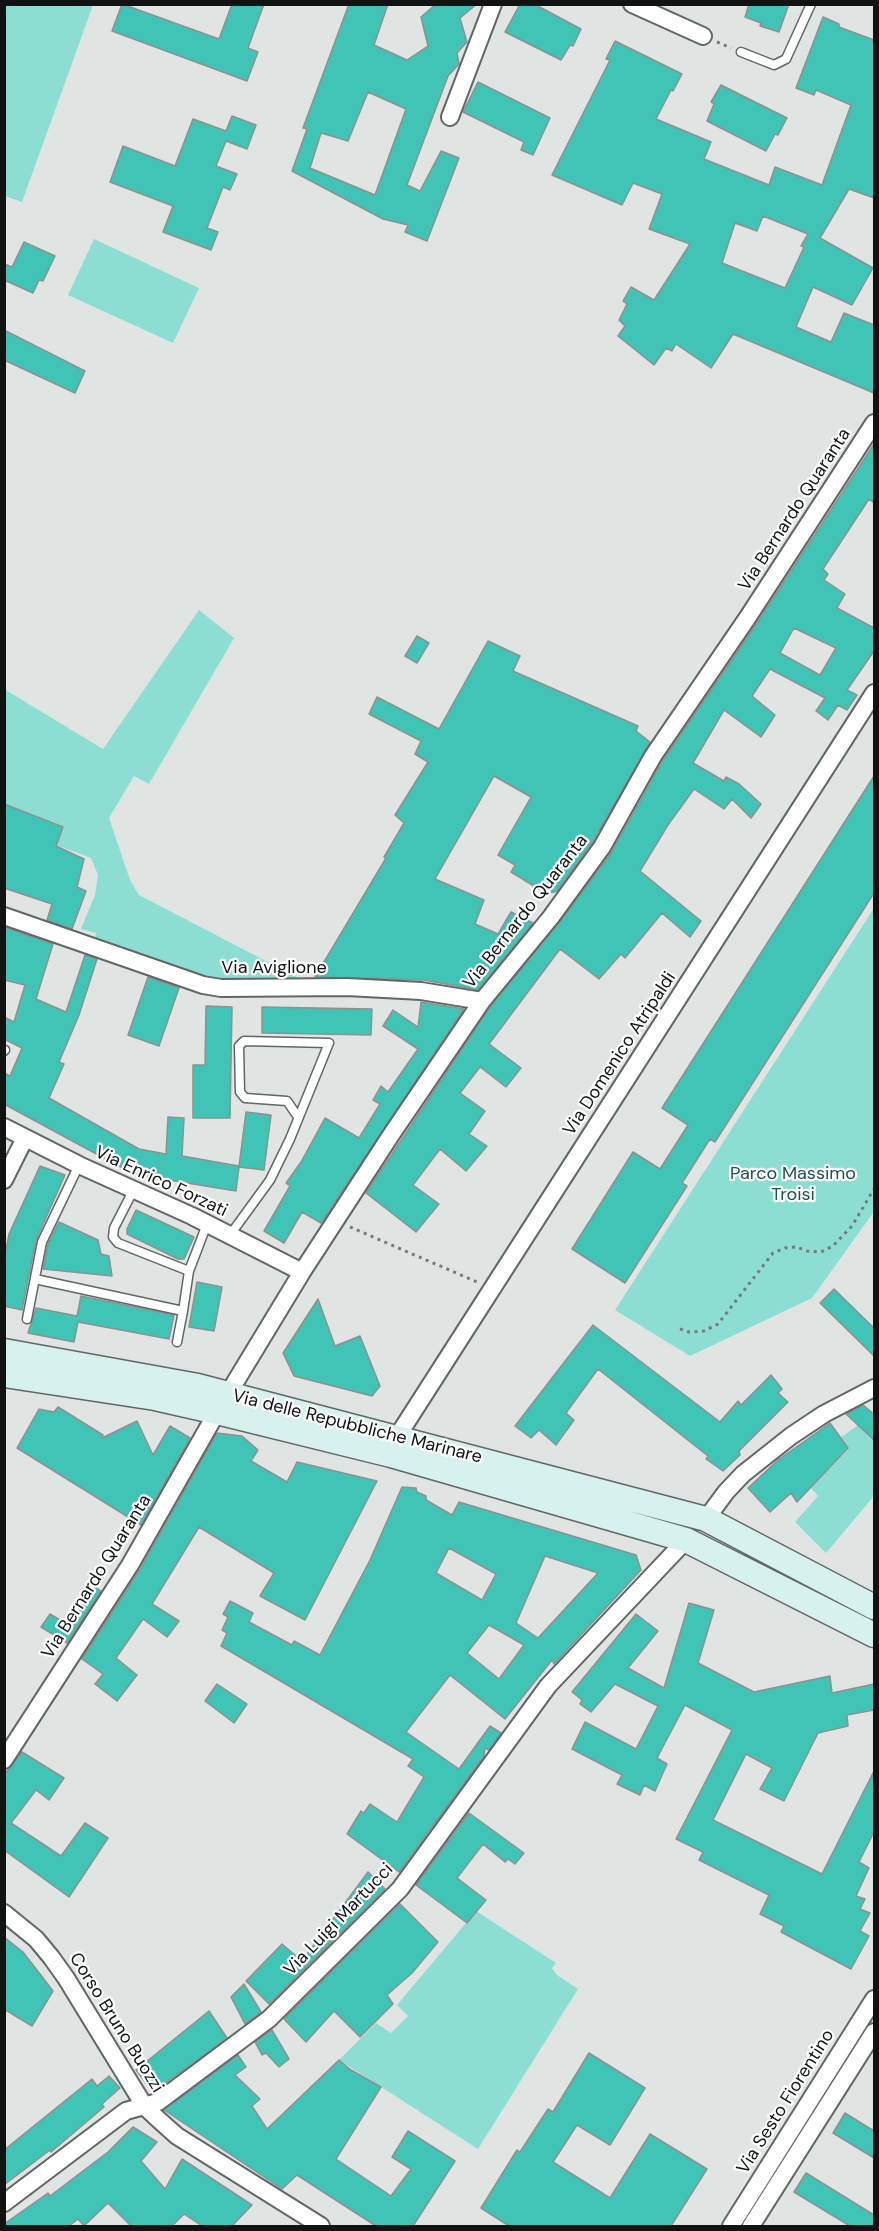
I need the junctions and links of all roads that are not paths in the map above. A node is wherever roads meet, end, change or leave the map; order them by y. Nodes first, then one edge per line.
1 (493, 4) edge
2 (811, 4) edge
3 (640, 6) edge
4 (703, 36) road end
5 (741, 52) road end
6 (450, 117) dead end
7 (874, 423) edge
8 (874, 693) edge
9 (4, 916) edge
10 (482, 1001) junction
11 (298, 1118) junction
12 (4, 1127) edge
13 (26, 1138) junction
14 (79, 1165) junction
15 (4, 1180) edge
16 (134, 1189) junction
17 (207, 1224) junction
18 (230, 1235) junction
19 (189, 1271) junction
20 (302, 1272) junction
21 (35, 1279) junction
22 (183, 1311) junction
23 (27, 1319) dead end
24 (177, 1342) dead end
25 (4, 1351) edge
26 (4, 1375) edge
27 (874, 1388) edge
28 (222, 1403) junction
29 (394, 1446) junction
30 (706, 1519) junction
31 (686, 1540) junction
32 (874, 1607) edge
33 (874, 1635) edge
34 (4, 1760) edge
35 (4, 1913) edge
36 (874, 1999) edge
37 (874, 2032) edge
38 (145, 2107) junction
39 (4, 2203) edge
40 (321, 2226) edge
41 (731, 2226) edge
42 (751, 2226) edge

1 - 6 street
2 - 5 lane
3 - 4 street
7 - 10 street, Via Bernardo Quaranta
8 - 29 street, Via Domenico Atripaldi
9 - 10 street, Via Aviglione
10 - 20 street, Via Bernardo Quaranta
11 - 11 lane
11 - 18 lane
12 - 13 street, Via Enrico Forzati
13 - 14 street, Via Enrico Forzati
13 - 15 street
14 - 16 street, Via Enrico Forzati
14 - 21 lane
16 - 17 street, Via Enrico Forzati
16 - 19 lane
17 - 18 street, Via Enrico Forzati
17 - 19 lane
18 - 20 street, Via Enrico Forzati
19 - 22 lane
20 - 28 street, Via Bernardo Quaranta
21 - 22 lane
21 - 23 lane
22 - 24 lane
25 - 28 main road, Via delle Repubbliche Marinare
26 - 28 main road, Via delle Repubbliche Marinare
27 - 30 street
28 - 29 main road, Via delle Repubbliche Marinare
28 - 34 street, Via Bernardo Quaranta
29 - 30 main road, Via delle Repubbliche Marinare
29 - 31 main road, Via delle Repubbliche Marinare
30 - 31 main road
30 - 32 main road, Via delle Repubbliche Marinare
31 - 33 main road, Via delle Repubbliche Marinare
31 - 38 street, Via Luigi Martucci
35 - 38 street, Corso Bruno Buozzi
36 - 41 street, Via Sesto Fiorentino
37 - 42 street, Via Sesto Fiorentino
38 - 39 street, Via Luigi Martucci
38 - 40 street, Corso Bruno Buozzi

